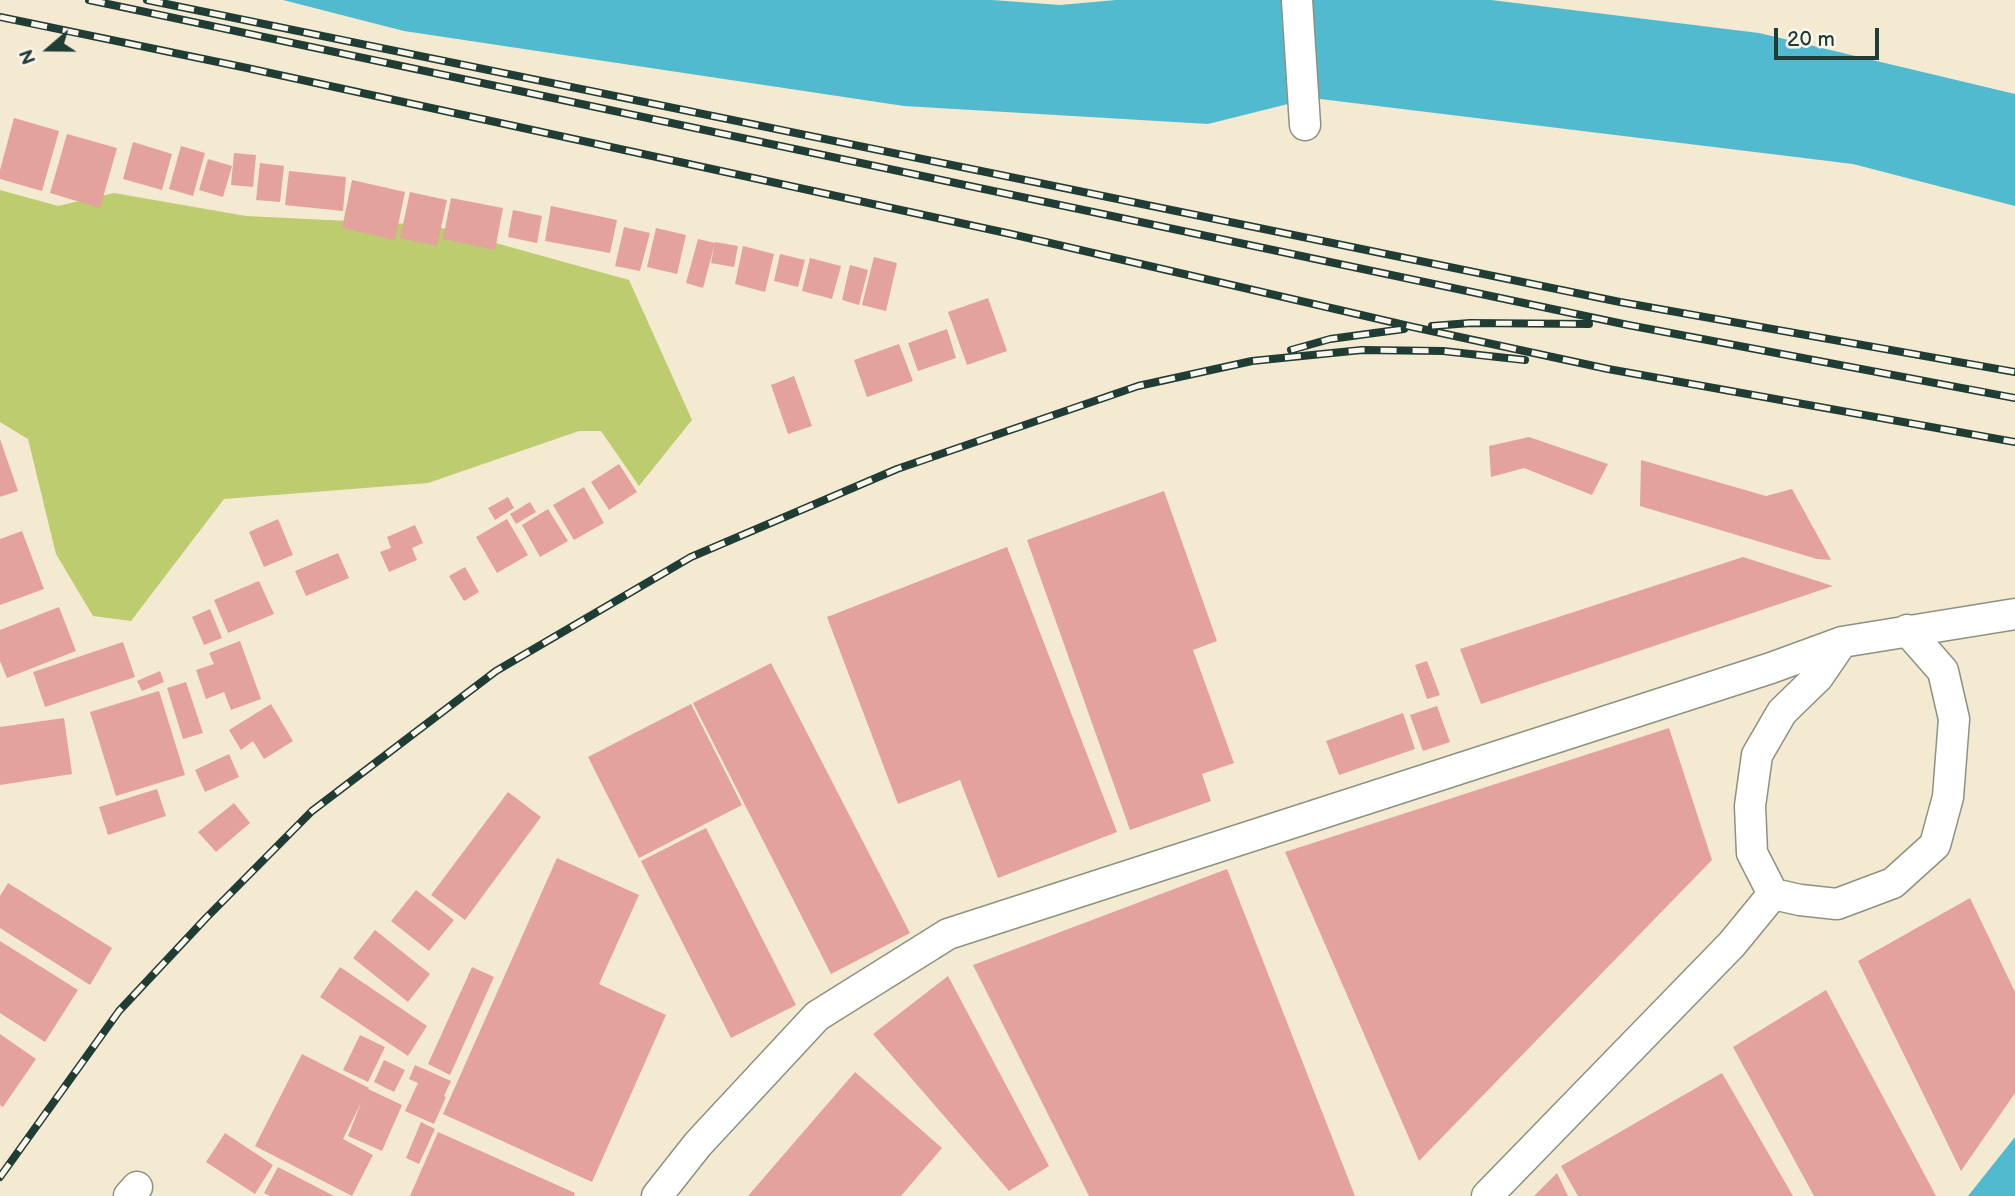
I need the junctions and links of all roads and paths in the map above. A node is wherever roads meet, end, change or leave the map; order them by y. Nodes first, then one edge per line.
1 (1297, 0) edge
2 (1305, 125) dead end
3 (2015, 614) edge
4 (1907, 630) junction
5 (1842, 642) junction
6 (1773, 894) junction
7 (657, 1196) edge
8 (1487, 1196) edge

1 - 2 street
3 - 4 street
4 - 5 street
4 - 6 street
5 - 6 street
5 - 7 street
6 - 8 street

